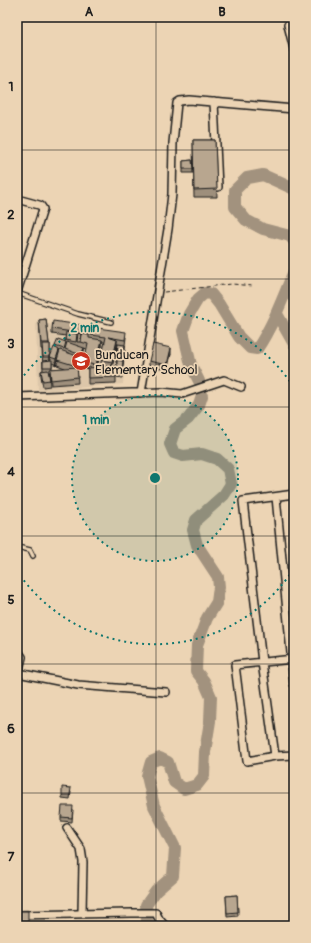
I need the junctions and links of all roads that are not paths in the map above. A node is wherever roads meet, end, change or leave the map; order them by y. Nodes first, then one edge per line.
1 (288, 25) dead end
2 (294, 49) edge
3 (214, 102) junction
4 (294, 109) edge
5 (218, 187) edge
6 (17, 199) edge
7 (17, 293) edge
8 (111, 322) dead end
9 (241, 387) dead end
10 (141, 393) junction
11 (17, 397) edge
12 (294, 494) edge
13 (276, 497) junction
14 (17, 547) edge
15 (33, 556) dead end
16 (17, 652) edge
17 (293, 659) edge
18 (262, 662) junction
19 (294, 684) edge
20 (166, 692) dead end
21 (294, 755) edge
22 (275, 756) junction
23 (67, 828) dead end
24 (82, 914) junction
25 (17, 915) edge
26 (165, 926) edge

1 - 2 street
3 - 4 street
3 - 5 street
3 - 10 street
6 - 7 street
7 - 8 lane
9 - 10 street
10 - 11 street
12 - 13 street
13 - 17 street
13 - 18 street
14 - 15 lane
16 - 20 street
17 - 18 street
17 - 19 street
18 - 22 street
18 - 22 street
21 - 22 street
23 - 24 street
24 - 25 street
24 - 26 street

